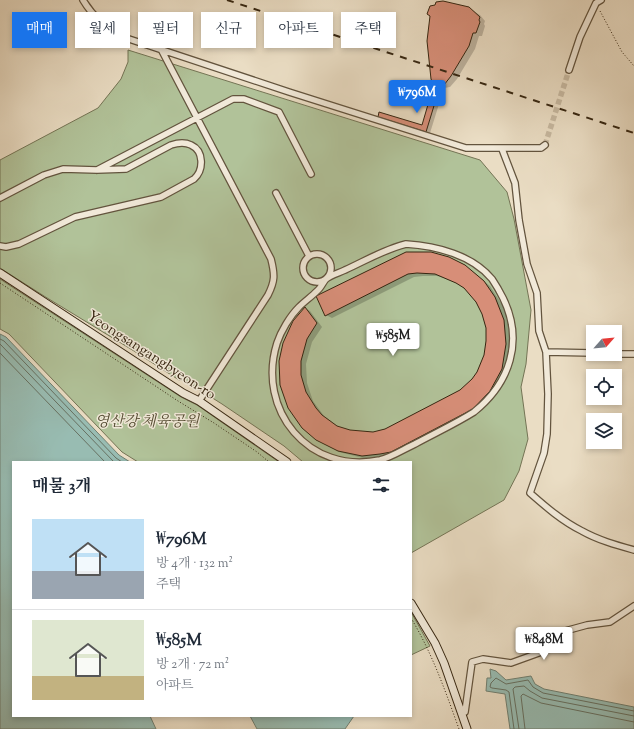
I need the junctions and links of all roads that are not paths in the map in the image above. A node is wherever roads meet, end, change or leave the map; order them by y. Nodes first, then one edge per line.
1 (83, 0) edge
2 (599, 2) edge
3 (162, 50) junction
4 (569, 70) tunnel mouth
5 (197, 118) junction
6 (545, 145) dead end
7 (502, 149) junction
8 (97, 170) junction
9 (311, 174) dead end
10 (276, 193) dead end
11 (0, 198) edge
12 (0, 246) edge
13 (309, 256) junction
14 (0, 273) edge
15 (325, 280) junction
16 (546, 352) junction
17 (586, 353) edge
18 (622, 354) edge
19 (634, 354) edge
20 (199, 401) junction
21 (286, 461) edge
22 (344, 461) edge
23 (373, 461) edge
24 (634, 550) edge
25 (412, 605) edge
26 (634, 606) edge
27 (465, 712) dead end
28 (467, 729) edge

1 - 3 street
2 - 4 street
3 - 5 street
3 - 7 street
5 - 8 street
5 - 9 street
5 - 20 street
6 - 7 street
7 - 16 street
8 - 11 street
8 - 12 street
10 - 13 street
13 - 15 street
13 - 15 street
14 - 20 street, Yeongsangangbyeon-ro
15 - 22 street
15 - 23 street
16 - 17 street
16 - 24 street
18 - 19 street
20 - 21 street, Yeongsangangbyeon-ro
25 - 28 street
26 - 27 street

